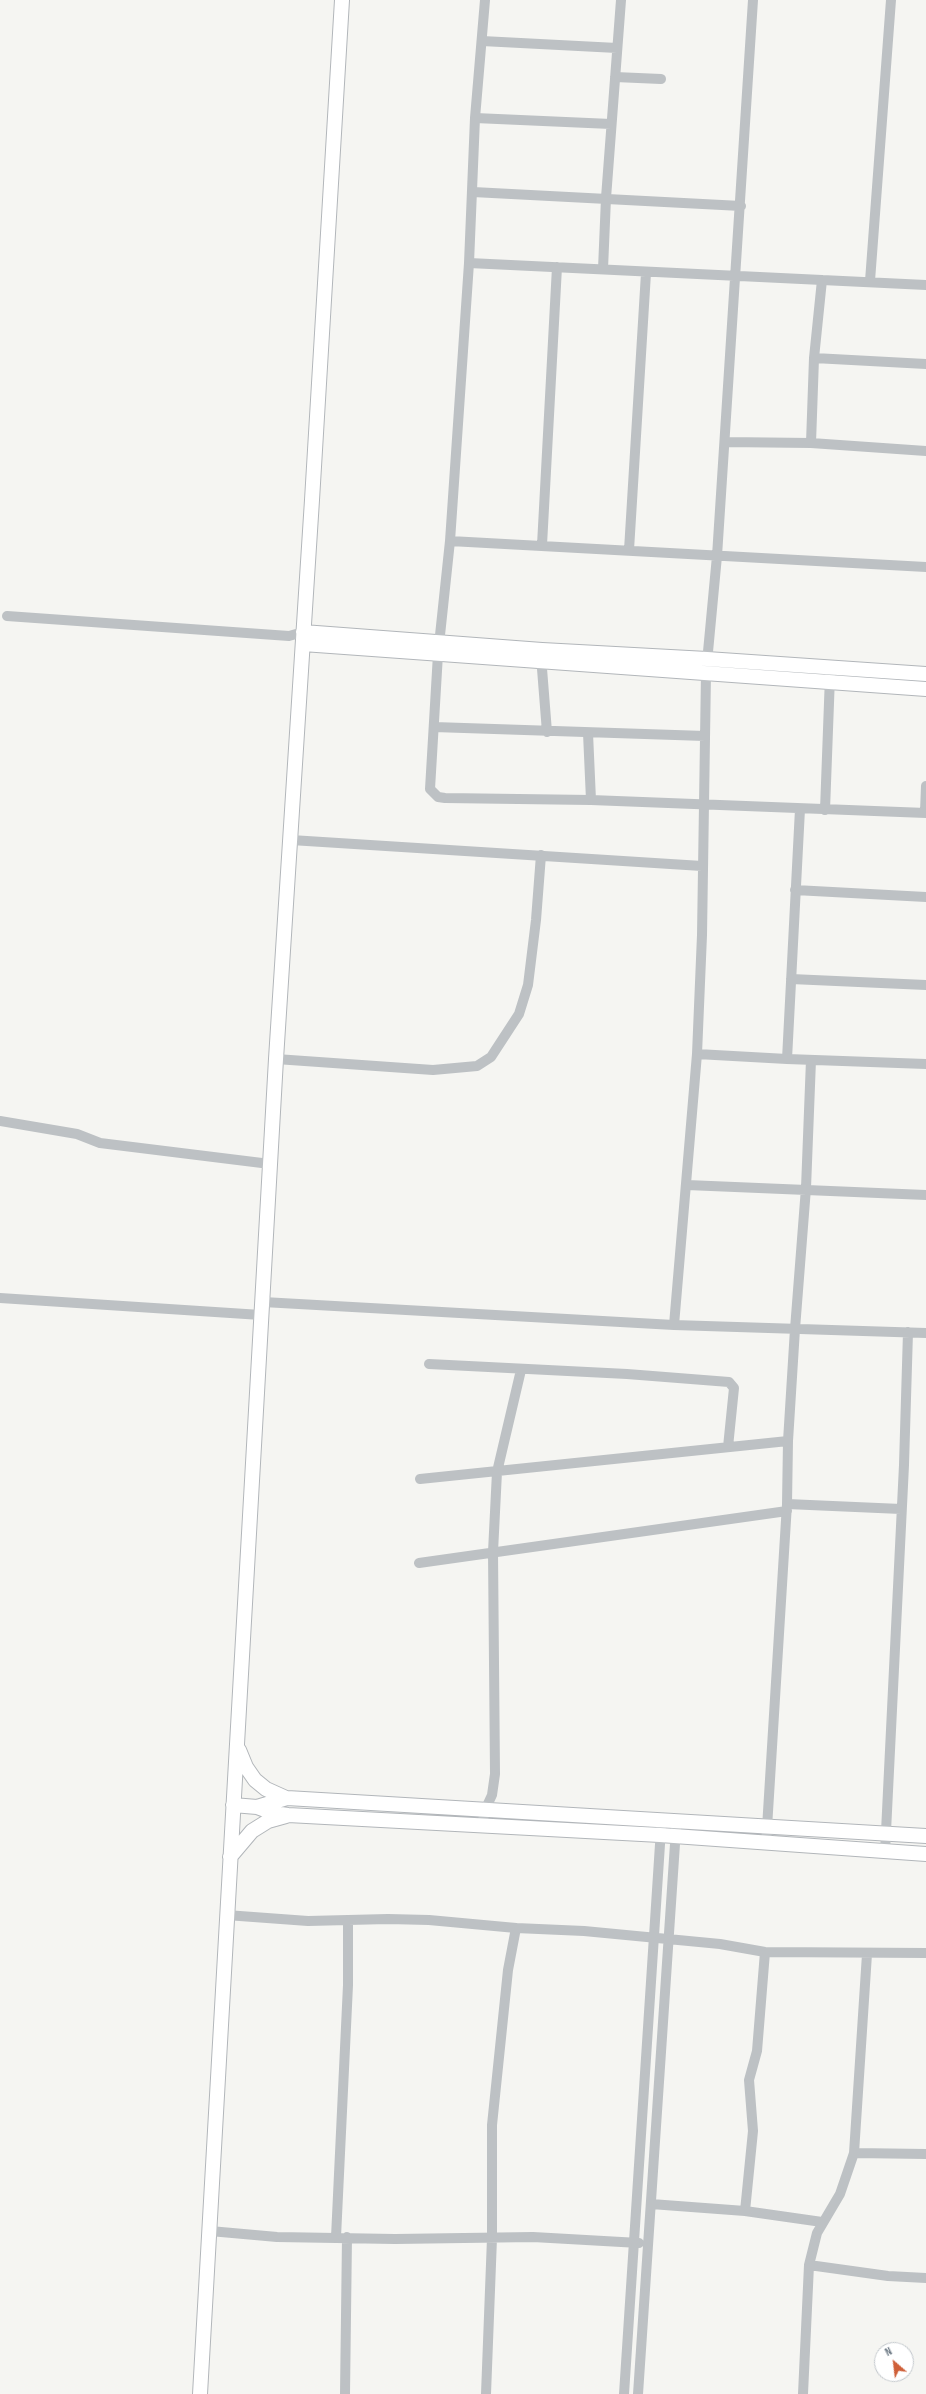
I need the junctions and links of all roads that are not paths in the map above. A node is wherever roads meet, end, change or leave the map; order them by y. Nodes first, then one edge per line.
1 (342, 0) edge
2 (485, 0) edge
3 (621, 0) edge
4 (753, 0) edge
5 (891, 0) edge
6 (482, 42) junction
7 (617, 48) junction
8 (615, 78) junction
9 (662, 79) dead end
10 (475, 118) junction
11 (611, 124) junction
12 (473, 192) junction
13 (606, 198) junction
14 (741, 206) junction
15 (469, 263) junction
16 (557, 267) junction
17 (603, 269) junction
18 (646, 273) junction
19 (736, 274) junction
20 (822, 280) junction
21 (870, 281) junction
22 (926, 285) edge
23 (814, 358) junction
24 (926, 364) edge
25 (725, 442) junction
26 (811, 443) junction
27 (926, 451) edge
28 (450, 541) junction
29 (542, 546) junction
30 (629, 550) junction
31 (718, 556) junction
32 (926, 567) edge
33 (7, 616) dead end
34 (303, 638) junction
35 (439, 648) junction
36 (541, 656) junction
37 (707, 659) junction
38 (706, 673) junction
39 (926, 674) edge
40 (830, 675) junction
41 (926, 688) edge
42 (434, 727) junction
43 (547, 732) junction
44 (588, 733) junction
45 (706, 736) junction
46 (926, 786) edge
47 (590, 800) junction
48 (704, 805) junction
49 (800, 809) junction
50 (825, 810) junction
51 (926, 812) edge
52 (291, 840) junction
53 (541, 856) junction
54 (702, 866) junction
55 (795, 890) junction
56 (926, 897) edge
57 (791, 979) junction
58 (926, 985) edge
59 (697, 1054) junction
60 (276, 1059) junction
61 (787, 1059) junction
62 (811, 1060) junction
63 (926, 1064) edge
64 (0, 1121) edge
65 (270, 1164) junction
66 (687, 1185) junction
67 (806, 1188) junction
68 (926, 1195) edge
69 (0, 1298) edge
70 (262, 1309) junction
71 (674, 1325) junction
72 (795, 1329) junction
73 (908, 1332) junction
74 (926, 1332) edge
75 (429, 1364) dead end
76 (521, 1370) junction
77 (788, 1440) junction
78 (728, 1447) junction
79 (497, 1472) junction
80 (420, 1479) dead end
81 (787, 1508) junction
82 (901, 1509) junction
83 (492, 1552) junction
84 (419, 1563) dead end
85 (237, 1747) junction
86 (287, 1798) junction
87 (329, 1801) junction
88 (233, 1805) junction
89 (257, 1807) junction
90 (485, 1810) junction
91 (288, 1815) junction
92 (328, 1818) junction
93 (670, 1820) junction
94 (482, 1826) junction
95 (767, 1828) junction
96 (660, 1835) junction
97 (886, 1835) junction
98 (675, 1836) junction
99 (926, 1836) edge
100 (766, 1844) junction
101 (885, 1852) junction
102 (926, 1854) edge
103 (230, 1857) junction
104 (226, 1915) junction
105 (348, 1922) junction
106 (516, 1928) junction
107 (653, 1938) junction
108 (667, 1940) junction
109 (765, 1952) junction
110 (926, 1953) edge
111 (867, 1954) junction
112 (854, 2153) junction
113 (926, 2154) edge
114 (651, 2204) junction
115 (745, 2211) junction
116 (822, 2222) junction
117 (210, 2231) junction
118 (336, 2237) junction
119 (347, 2237) junction
120 (492, 2238) junction
121 (634, 2243) junction
122 (648, 2244) junction
123 (809, 2265) junction
124 (926, 2278) edge
125 (200, 2394) edge
126 (345, 2394) edge
127 (486, 2394) edge
128 (624, 2394) edge
129 (638, 2394) edge
130 (803, 2394) edge

1 - 34 main road
2 - 6 street
3 - 7 street
4 - 14 street
5 - 21 street
6 - 7 street
6 - 10 street
7 - 8 street
8 - 9 street
8 - 11 street
10 - 11 street
10 - 12 street
11 - 13 street
12 - 13 street
12 - 15 street
13 - 14 street
13 - 17 street
14 - 19 street
15 - 16 street
15 - 28 street
16 - 17 street
16 - 29 street
17 - 18 street
18 - 19 street
18 - 30 street
19 - 20 street
19 - 25 street
20 - 21 street
20 - 23 street
21 - 22 street
23 - 24 street
23 - 26 street
25 - 26 street
25 - 31 street
26 - 27 street
28 - 29 street
28 - 35 street
29 - 30 street
30 - 31 street
31 - 32 street
31 - 37 street
33 - 34 street
34 - 35 main road
34 - 52 main road
35 - 36 main road
35 - 42 street
36 - 37 main road
36 - 38 main road
36 - 43 street
37 - 38 street
37 - 40 main road
38 - 40 main road
38 - 45 street
39 - 40 main road
40 - 41 main road
40 - 50 street
42 - 43 street
42 - 47 street
43 - 44 street
44 - 45 street
44 - 47 street
45 - 48 street
46 - 51 street
47 - 48 street
48 - 49 street
48 - 54 street
49 - 50 street
49 - 55 street
50 - 51 street
52 - 53 street
52 - 60 main road
53 - 54 street
53 - 60 street
54 - 59 street
55 - 56 street
55 - 57 street
57 - 58 street
57 - 61 street
59 - 61 street
59 - 66 street
60 - 65 main road
61 - 62 street
62 - 63 street
62 - 67 street
64 - 65 street
65 - 70 main road
66 - 67 street
66 - 71 street
67 - 68 street
67 - 72 street
69 - 70 street
70 - 71 street
70 - 85 main road
71 - 72 street
72 - 73 street
72 - 77 street
73 - 74 street
73 - 82 street
75 - 76 street
76 - 78 street
76 - 79 street
77 - 78 street
77 - 81 street
78 - 79 street
79 - 80 street
79 - 83 street
81 - 82 street
81 - 83 street
81 - 95 street
82 - 97 street
83 - 84 street
83 - 90 street
85 - 86 main road
85 - 88 main road
86 - 87 main road
86 - 89 main road
87 - 90 main road
87 - 92 main road
88 - 89 main road
88 - 103 main road
89 - 91 main road
90 - 93 main road
90 - 94 street
91 - 92 main road
91 - 103 main road
92 - 94 main road
93 - 95 main road
93 - 96 street
93 - 98 street
94 - 96 main road
95 - 97 main road
95 - 100 street
96 - 98 main road
96 - 107 street
97 - 99 main road
97 - 101 street
98 - 100 main road
98 - 108 street
100 - 101 main road
101 - 102 main road
103 - 104 main road
104 - 105 street
104 - 117 main road
105 - 106 street
105 - 118 street
106 - 107 street
106 - 120 street
107 - 108 street
107 - 121 street
108 - 109 street
108 - 114 street
109 - 111 street
109 - 115 street
110 - 111 street
111 - 112 street
112 - 113 street
112 - 116 street
114 - 115 street
114 - 122 street
115 - 116 street
116 - 123 street
117 - 118 street
117 - 125 main road
118 - 119 street
119 - 120 street
119 - 126 street
120 - 121 street
120 - 127 street
121 - 122 street
121 - 128 street
122 - 129 street
123 - 124 street
123 - 130 street

